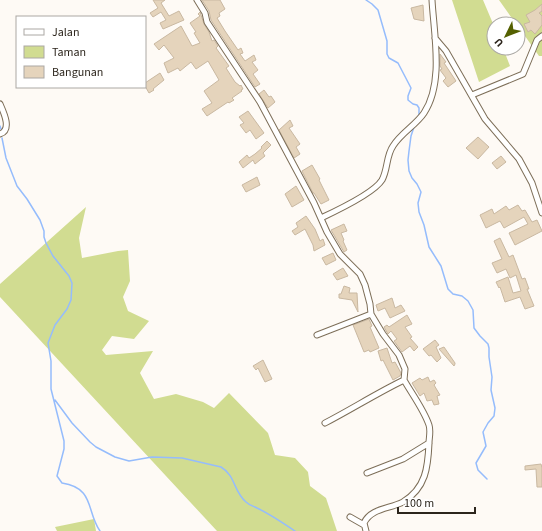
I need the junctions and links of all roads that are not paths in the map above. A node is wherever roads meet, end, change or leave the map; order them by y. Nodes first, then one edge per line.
1 (197, 0) edge
2 (432, 0) edge
3 (542, 36) edge
4 (434, 37) junction
5 (472, 95) junction
6 (0, 104) edge
7 (1, 134) edge
8 (542, 211) edge
9 (321, 218) junction
10 (371, 314) junction
11 (317, 335) dead end
12 (404, 380) junction
13 (325, 424) dead end
14 (429, 443) junction
15 (367, 473) dead end
16 (350, 517) dead end
17 (364, 525) junction
18 (366, 531) edge

1 - 9 street
2 - 4 street
3 - 5 street
4 - 5 street
4 - 9 street
5 - 8 street
6 - 7 street
9 - 10 street
10 - 11 street
10 - 12 street
12 - 13 street
12 - 14 street
14 - 15 street
14 - 17 street
16 - 17 street
17 - 18 street

